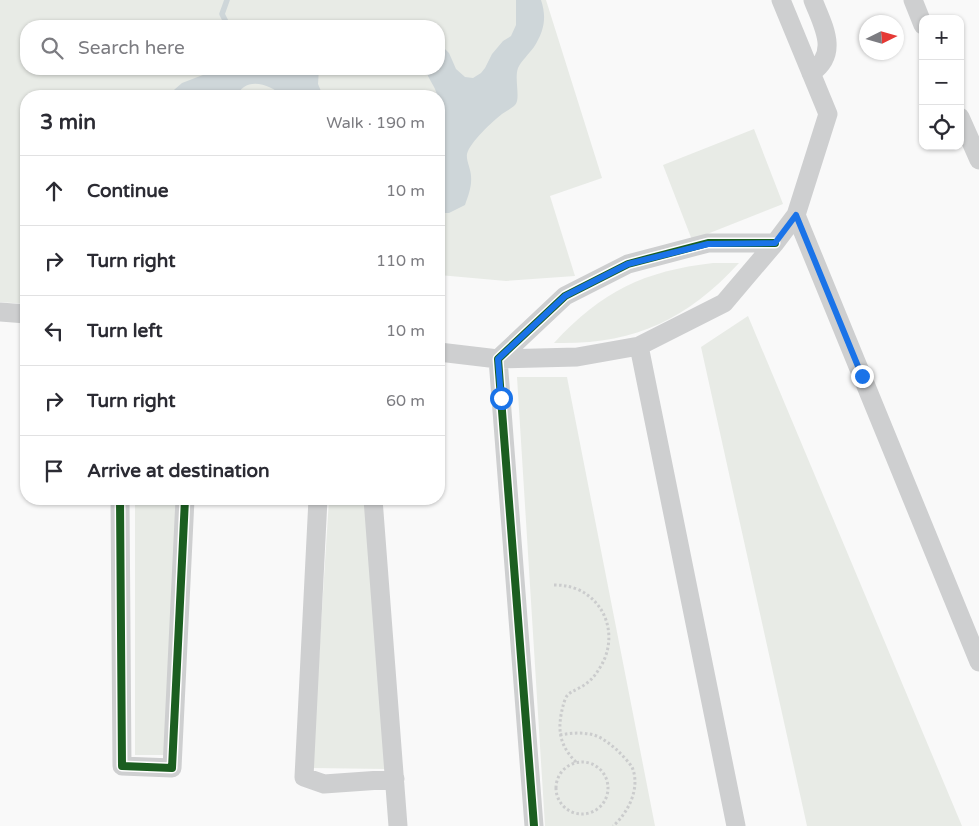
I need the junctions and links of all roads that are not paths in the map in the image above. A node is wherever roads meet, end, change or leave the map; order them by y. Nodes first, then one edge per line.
1 (781, 0) edge
2 (813, 0) edge
3 (913, 0) edge
4 (919, 15) edge
5 (811, 73) junction
6 (964, 125) edge
7 (979, 160) edge
8 (796, 215) junction
9 (775, 243) junction
10 (0, 312) edge
11 (20, 314) edge
12 (639, 346) junction
13 (445, 353) edge
14 (498, 359) junction
15 (120, 505) edge
16 (185, 505) edge
17 (318, 505) edge
18 (373, 505) edge
19 (979, 662) edge
20 (395, 779) junction
21 (398, 826) edge
22 (534, 826) edge
23 (736, 826) edge

1 - 5 street
2 - 5 street
3 - 4 street
5 - 8 street
6 - 7 street
8 - 9 street
8 - 19 street
9 - 12 street
9 - 14 street
10 - 11 street
12 - 14 street
12 - 23 street
13 - 14 street
14 - 22 street
15 - 16 street
17 - 20 street
18 - 20 street
20 - 21 street

